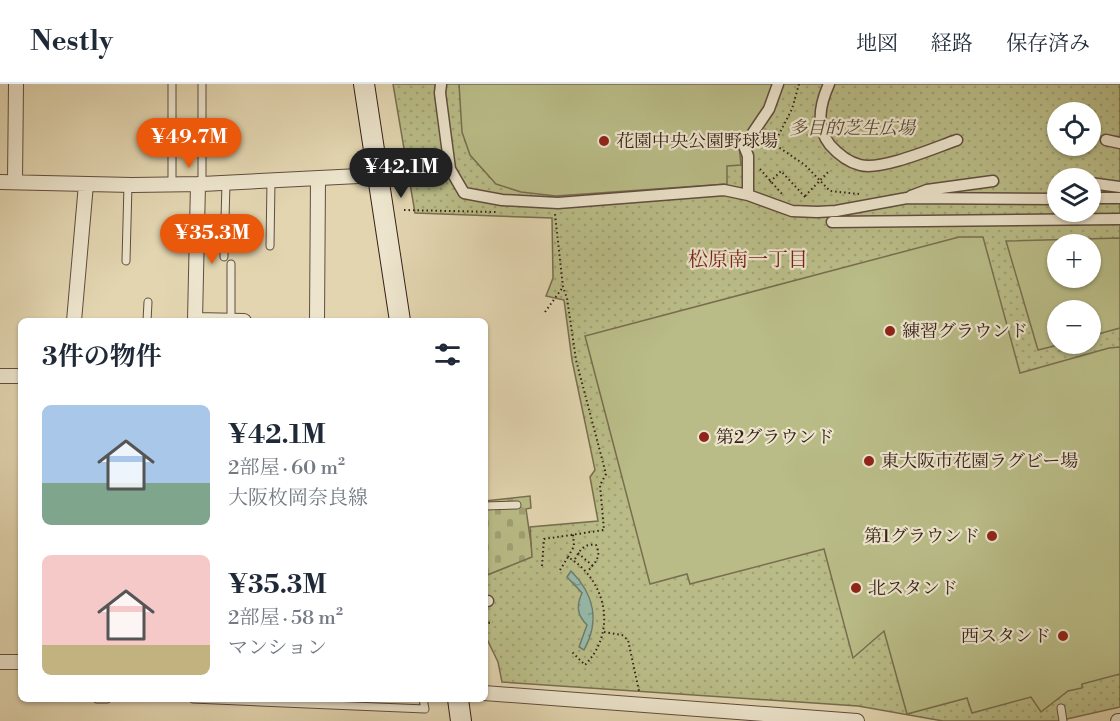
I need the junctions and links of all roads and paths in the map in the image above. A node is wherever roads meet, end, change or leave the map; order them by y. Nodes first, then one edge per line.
1 (16, 84) edge
2 (172, 84) edge
3 (202, 84) edge
4 (364, 84) edge
5 (441, 84) edge
6 (778, 84) edge
7 (799, 84) edge
8 (829, 84) edge
9 (957, 140) dead end
10 (1106, 140) dead end
11 (1120, 143) edge
12 (748, 156) junction
13 (830, 170) dead end
14 (379, 175) junction
15 (318, 178) junction
16 (15, 181) junction
17 (271, 181) junction
18 (820, 181) junction
19 (993, 181) dead end
20 (0, 182) edge
21 (770, 182) junction
22 (226, 183) junction
23 (86, 184) junction
24 (200, 184) junction
25 (1101, 184) edge
26 (128, 185) junction
27 (172, 185) junction
28 (1120, 187) edge
29 (800, 191) junction
30 (863, 194) dead end
31 (748, 195) junction
32 (804, 196) junction
33 (907, 198) junction
34 (1101, 198) edge
35 (1120, 198) edge
36 (1047, 199) edge
37 (790, 206) junction
38 (817, 212) junction
39 (555, 214) dead end
40 (1120, 219) edge
41 (832, 222) dead end
42 (270, 246) dead end
43 (224, 257) dead end
44 (126, 261) dead end
45 (231, 264) dead end
46 (563, 287) junction
47 (148, 302) dead end
48 (545, 312) dead end
49 (74, 318) edge
50 (147, 318) edge
51 (195, 318) edge
52 (237, 318) edge
53 (317, 318) edge
54 (400, 318) edge
55 (0, 376) edge
56 (18, 376) edge
57 (517, 505) dead end
58 (488, 506) edge
59 (573, 534) junction
60 (579, 553) junction
61 (568, 557) junction
62 (574, 560) junction
63 (542, 566) dead end
64 (593, 566) junction
65 (560, 570) dead end
66 (587, 572) junction
67 (493, 622) dead end
68 (488, 623) edge
69 (604, 632) junction
70 (571, 651) dead end
71 (0, 662) edge
72 (18, 662) edge
73 (488, 693) edge
74 (639, 696) dead end
75 (263, 702) edge
76 (424, 702) edge
77 (458, 702) edge
78 (1061, 708) dead end
79 (461, 721) edge
80 (857, 721) edge
81 (1064, 721) edge

1 - 16 street
2 - 27 lane
3 - 24 lane
4 - 14 main road
5 - 31 street
6 - 12 street
7 - 18 path
8 - 9 street
10 - 11 street
12 - 21 path
12 - 31 street
13 - 18 path
14 - 15 street
14 - 54 main road
15 - 17 street
15 - 53 street
16 - 20 street
16 - 23 street
17 - 22 street
17 - 42 lane
18 - 30 path
18 - 32 path
19 - 33 street
21 - 29 path
21 - 37 path
22 - 24 street
22 - 43 lane
23 - 26 street
23 - 49 street
24 - 27 street
24 - 51 street
25 - 28 street
26 - 27 street
26 - 44 lane
29 - 32 path
29 - 37 path
31 - 37 street
32 - 38 path
33 - 36 street
33 - 38 street
34 - 35 street
37 - 38 street
39 - 46 path
40 - 41 street
45 - 52 lane
46 - 48 path
46 - 59 path
47 - 50 lane
55 - 56 street
57 - 58 lane
59 - 61 path
59 - 63 path
60 - 62 path
60 - 64 path
60 - 64 path
61 - 62 path
61 - 65 path
62 - 66 path
64 - 66 path
66 - 69 path
67 - 68 path
69 - 70 path
69 - 74 path
71 - 72 street
73 - 80 street
75 - 76 lane
77 - 79 main road
78 - 81 lane

